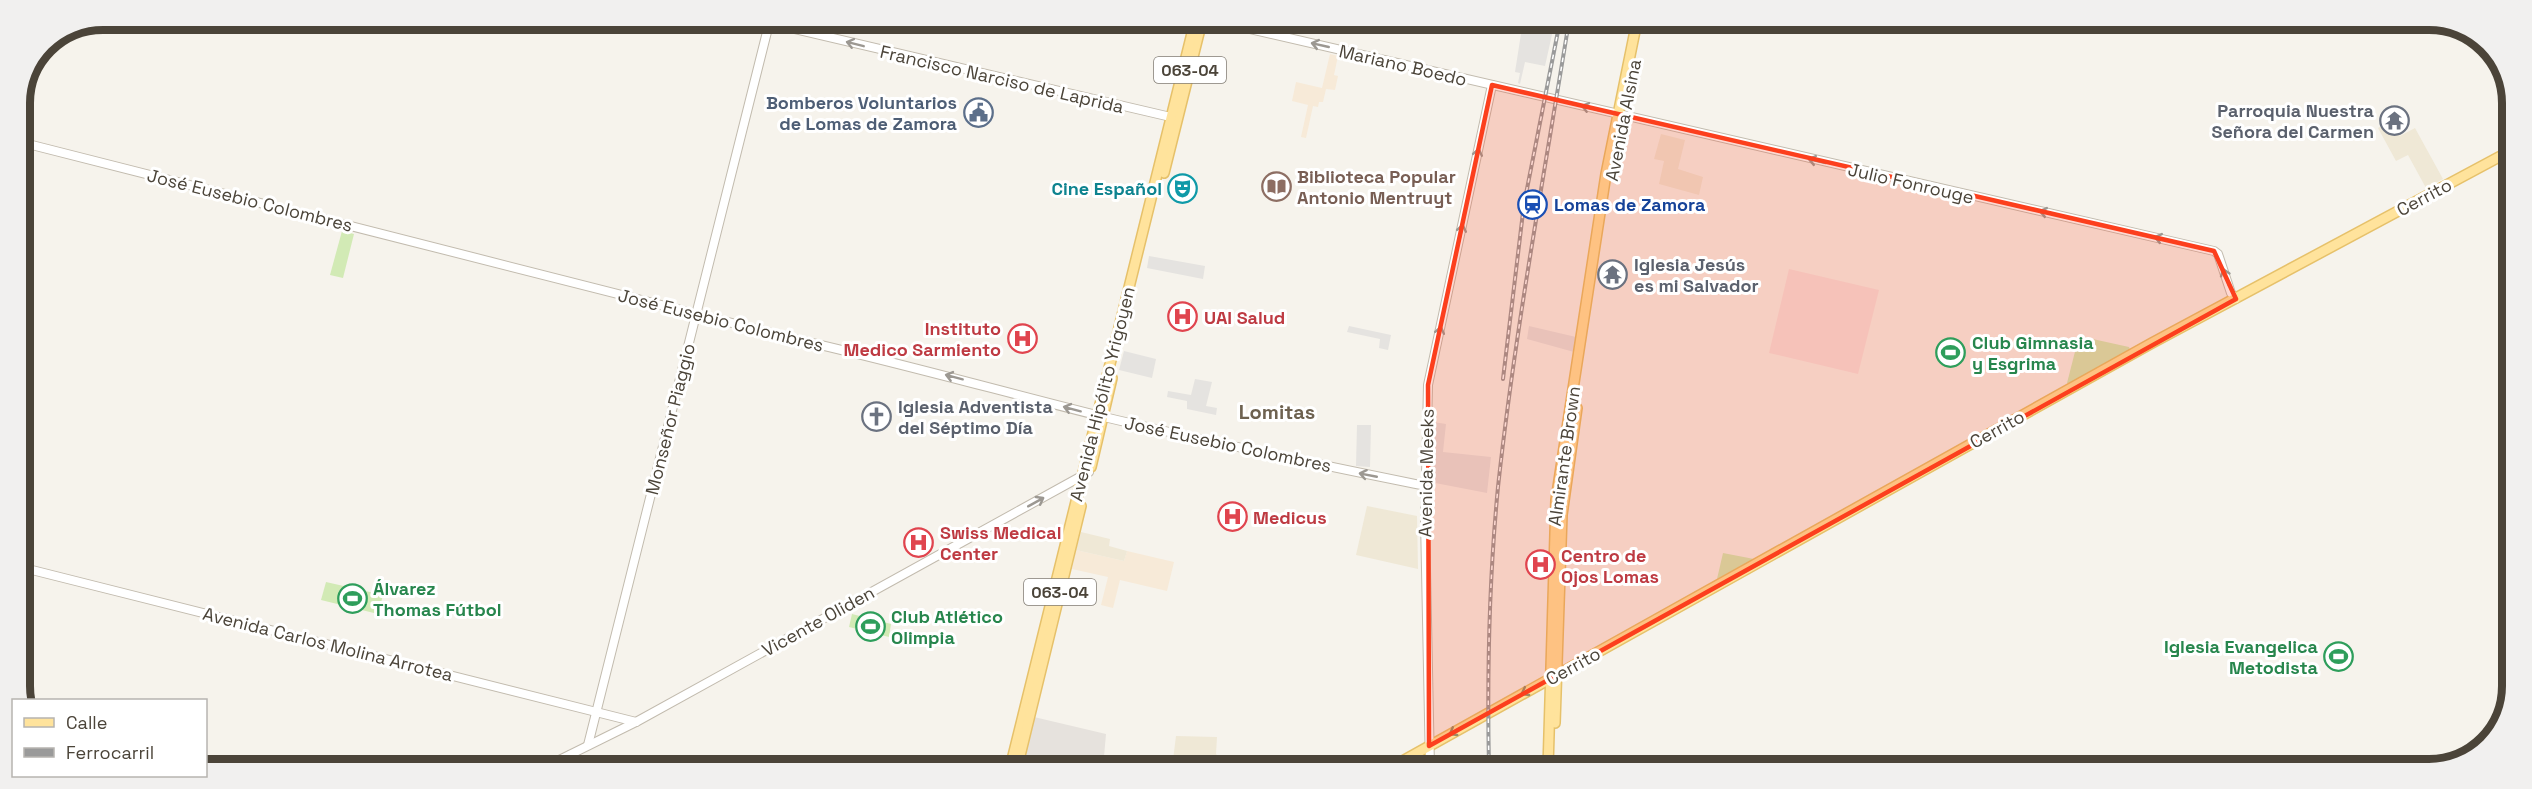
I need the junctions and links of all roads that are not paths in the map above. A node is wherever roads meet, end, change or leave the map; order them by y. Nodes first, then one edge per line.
1 (768, 30) edge
2 (804, 30) edge
3 (1193, 30) edge
4 (1199, 30) edge
5 (1254, 30) edge
6 (1635, 30) edge
7 (1640, 30) edge
8 (1492, 85) junction
9 (1556, 100) joint
10 (1620, 116) junction
11 (1175, 118) junction
12 (30, 145) edge
13 (2502, 155) edge
14 (1602, 219) joint
15 (2236, 298) junction
16 (696, 314) junction
17 (1100, 416) junction
18 (1086, 474) junction
19 (1425, 486) junction
20 (30, 569) edge
21 (1553, 677) junction
22 (597, 711) junction
23 (636, 722) junction
24 (588, 745) junction
25 (1429, 746) junction
26 (570, 754) junction
27 (560, 759) edge
28 (575, 759) edge
29 (1012, 759) edge
30 (1019, 759) edge
31 (1406, 759) edge
32 (1430, 759) edge
33 (1548, 759) edge
34 (1554, 759) edge

1 - 16 street, Monseñor Piaggio
11 -> 2 street, Francisco Narciso de Laprida
3 - 11 main road, Avenida Hipólito Yrigoyen / 063-04
4 - 11 main road, Avenida Hipólito Yrigoyen / 063-04
8 -> 5 street, Mariano Boedo
6 - 10 main road, Avenida Alsina
7 - 10 main road, Avenida Alsina
8 - 9 street, Mariano Boedo
19 -> 8 street, Avenida Meeks
10 -> 9 street, Julio Fonrouge
10 - 14 main road, Avenida Alsina
15 -> 10 street, Julio Fonrouge
11 - 17 main road, Avenida Hipólito Yrigoyen / 063-04
12 - 16 street, José Eusebio Colombres
13 - 15 main road, Cerrito
14 - 21 main road, Almirante Brown
15 - 21 main road, Cerrito
17 -> 16 street, José Eusebio Colombres
16 - 22 street, Monseñor Piaggio
17 - 18 main road, Avenida Hipólito Yrigoyen / 063-04
19 -> 17 street, José Eusebio Colombres
23 -> 18 street, Vicente Oliden
18 - 29 main road, Avenida Hipólito Yrigoyen / 063-04
18 - 30 main road, Avenida Hipólito Yrigoyen / 063-04
19 - 25 street, Avenida Meeks
20 - 22 street, Avenida Carlos Molina Arrotea
21 -> 25 main road, Cerrito
21 - 33 main road, Almirante Brown
21 - 34 main road, Almirante Brown
22 - 23 street, Avenida Carlos Molina Arrotea
22 - 24 street, Monseñor Piaggio
23 - 24 street, Vicente Oliden
24 - 26 street, Vicente Oliden
25 - 31 main road, Cerrito
25 - 32 street, Avenida Meeks
26 - 27 street, Vicente Oliden
26 - 28 street

